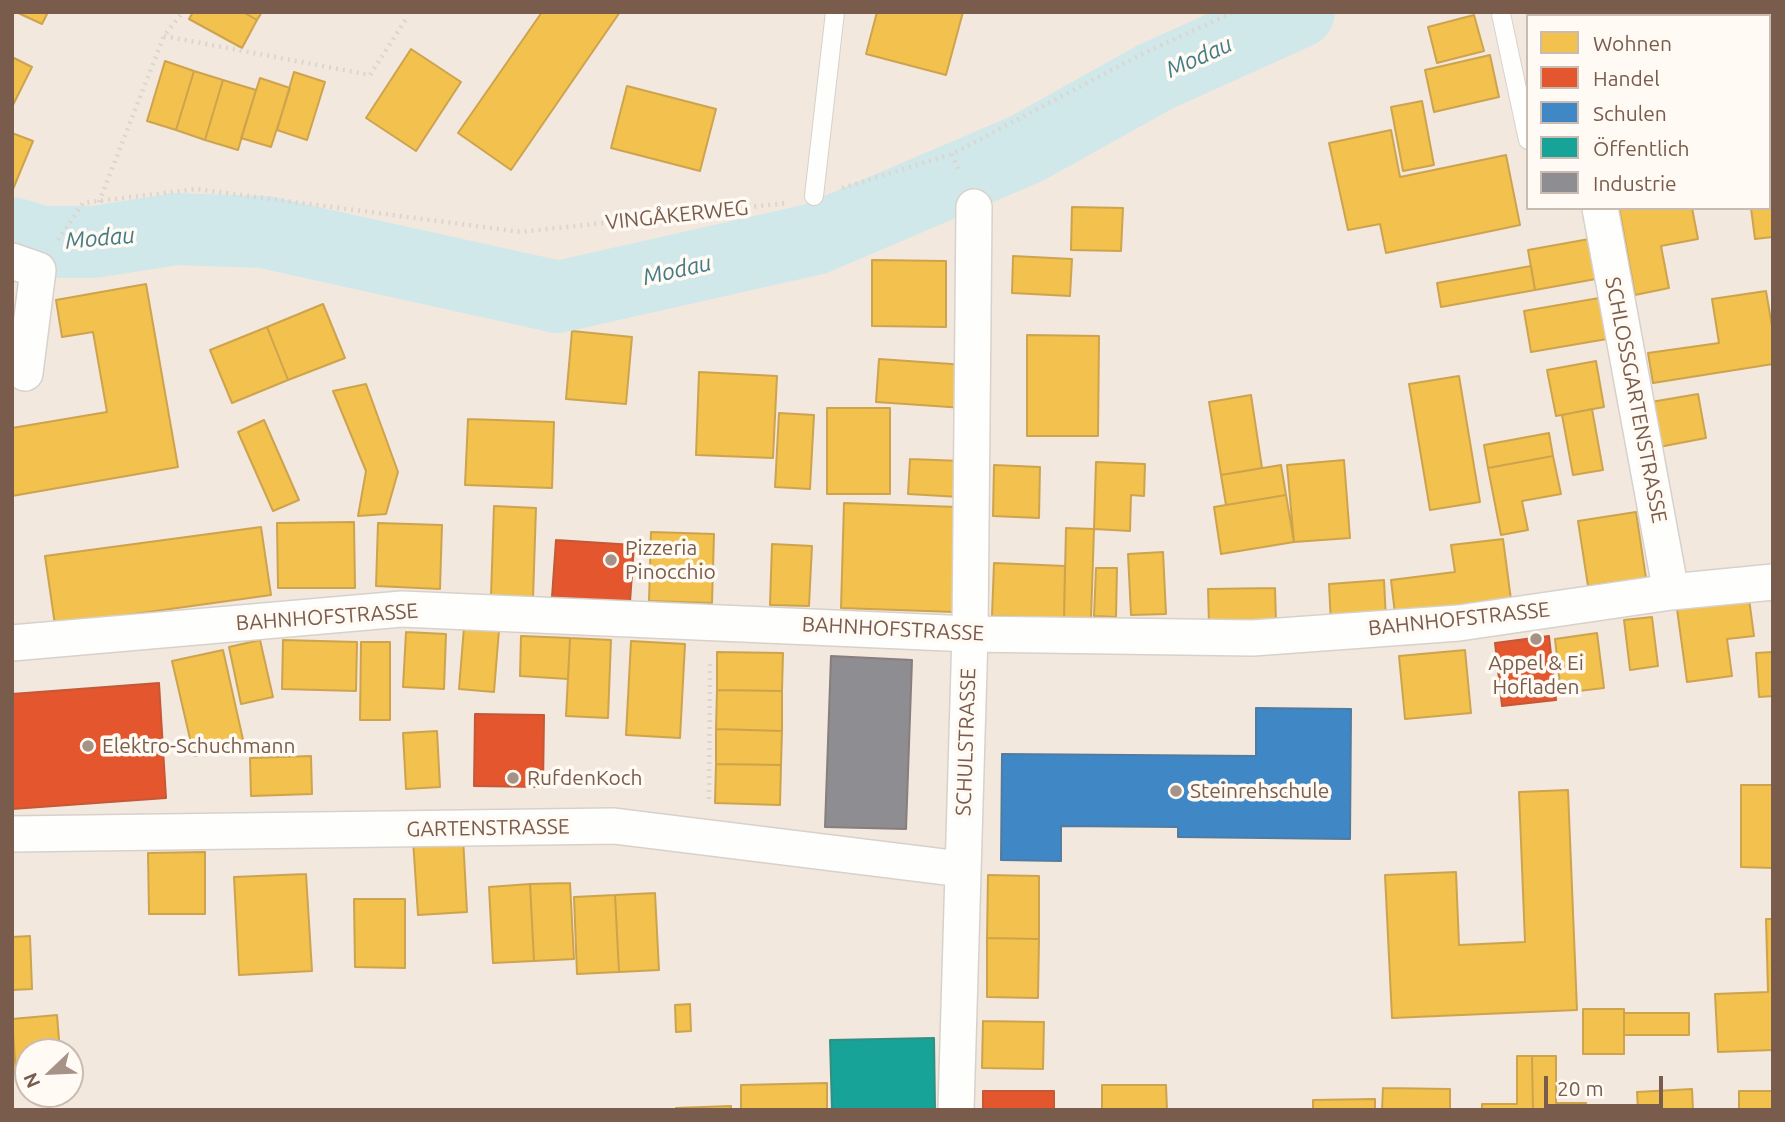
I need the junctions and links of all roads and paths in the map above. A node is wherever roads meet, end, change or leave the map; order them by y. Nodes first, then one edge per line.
1 (183, 12) edge
2 (835, 12) edge
3 (1234, 12) edge
4 (1501, 14) edge
5 (408, 16) dead end
6 (164, 36) junction
7 (1526, 131) edge
8 (814, 196) junction
9 (99, 202) junction
10 (83, 203) dead end
11 (974, 207) dead end
12 (1600, 210) edge
13 (12, 261) edge
14 (25, 373) dead end
15 (1773, 582) edge
16 (1671, 592) junction
17 (712, 620) junction
18 (970, 634) junction
19 (12, 643) edge
20 (12, 834) edge
21 (706, 838) junction
22 (961, 869) junction
23 (956, 1110) edge

1 - 6 path
2 - 8 lane
3 - 8 path, VINGÅKERWEG
4 - 7 lane
5 - 6 path
6 - 9 path
8 - 9 path, VINGÅKERWEG
9 - 10 path, VINGÅKERWEG
11 - 18 street, SCHULSTRASSE
12 - 16 street, SCHLOSSGARTENSTRASSE
13 - 14 street
15 - 16 street, BAHNHOFSTRASSE
16 - 18 street, BAHNHOFSTRASSE
17 - 18 street, BAHNHOFSTRASSE
17 - 19 street, BAHNHOFSTRASSE
17 - 21 path
18 - 22 street, SCHULSTRASSE
20 - 21 street, GARTENSTRASSE
21 - 22 street, GARTENSTRASSE
22 - 23 street, SCHULSTRASSE

